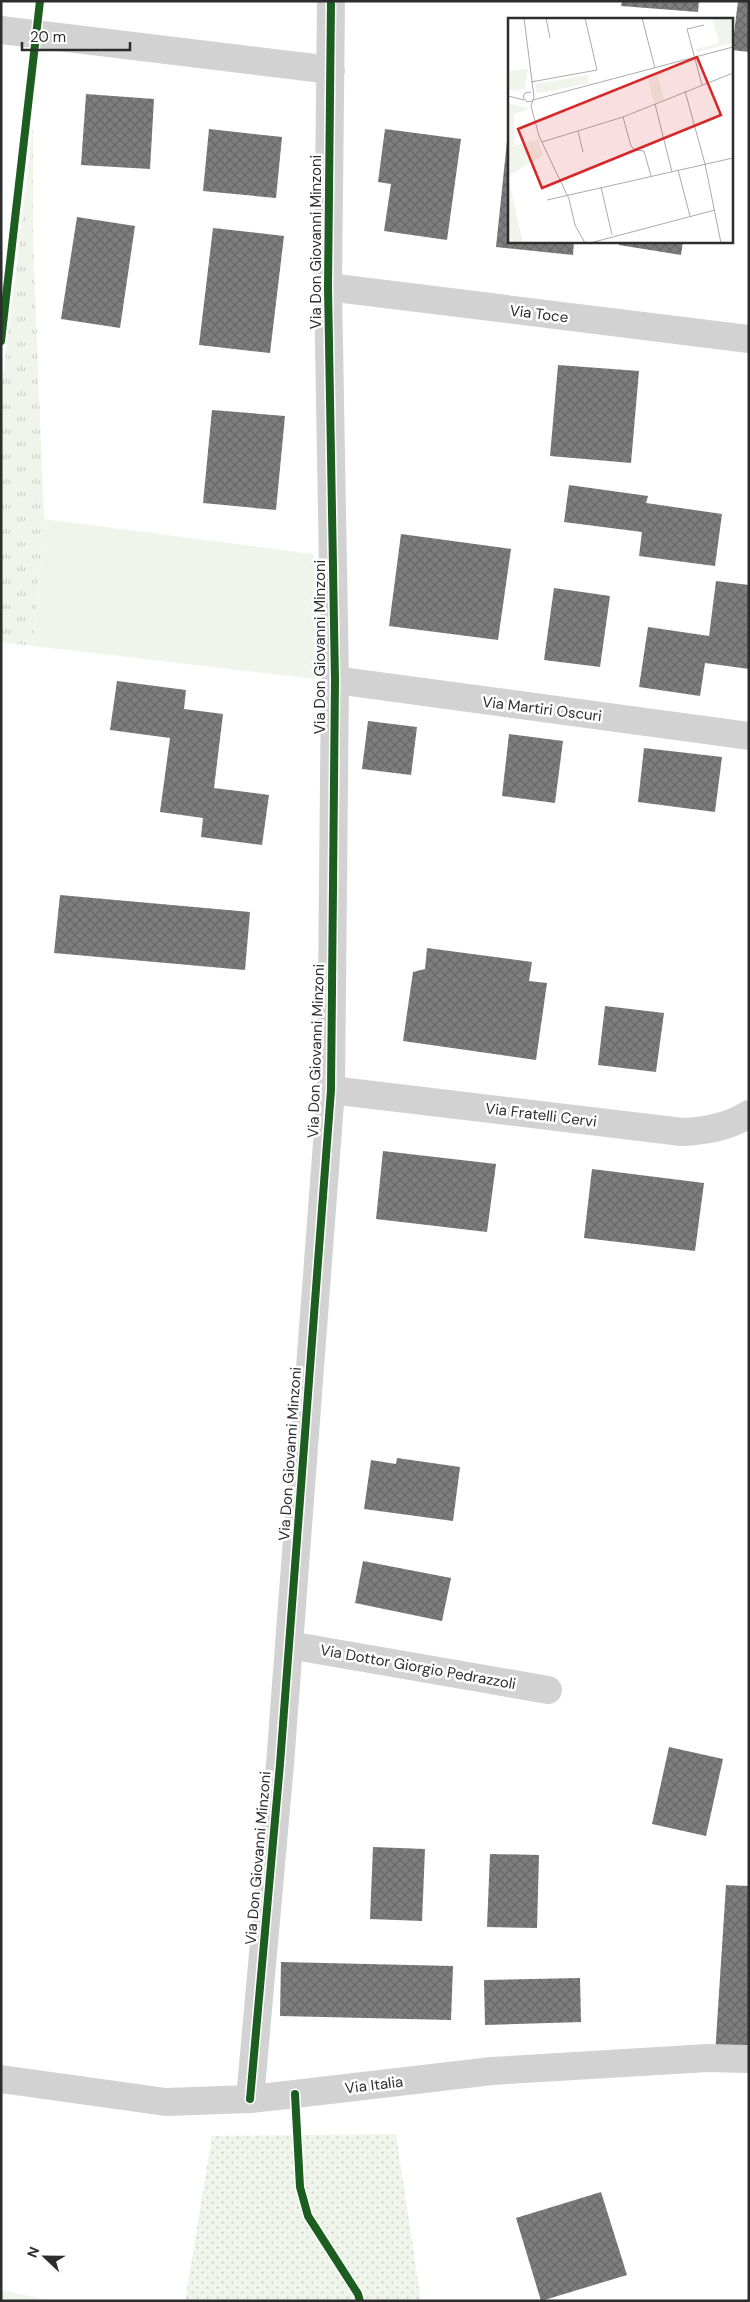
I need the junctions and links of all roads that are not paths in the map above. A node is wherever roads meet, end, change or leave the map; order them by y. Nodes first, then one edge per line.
1 (331, 1) edge
2 (1, 30) edge
3 (331, 70) junction
4 (328, 287) junction
5 (749, 339) edge
6 (335, 680) junction
7 (749, 736) edge
8 (331, 1090) junction
9 (749, 1114) edge
10 (289, 1645) junction
11 (548, 1690) dead end
12 (749, 2059) edge
13 (1, 2079) edge
14 (250, 2099) junction

1 - 3 street, Via Don Giovanni Minzoni
2 - 3 street
3 - 4 street, Via Don Giovanni Minzoni
4 - 5 street, Via Toce
4 - 6 street, Via Don Giovanni Minzoni
6 - 7 street, Via Martiri Oscuri
6 - 8 street, Via Don Giovanni Minzoni
8 - 9 street, Via Fratelli Cervi
8 - 10 street, Via Don Giovanni Minzoni
10 - 11 street, Via Dottor Giorgio Pedrazzoli
10 - 14 street, Via Don Giovanni Minzoni
12 - 14 street, Via Italia
13 - 14 street, Via Italia

